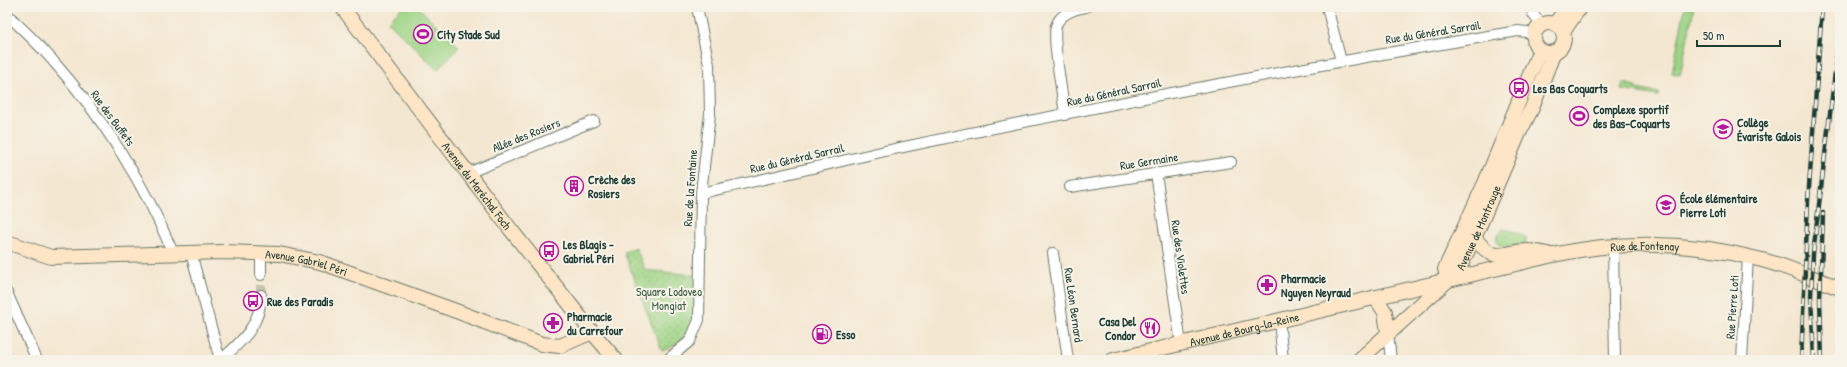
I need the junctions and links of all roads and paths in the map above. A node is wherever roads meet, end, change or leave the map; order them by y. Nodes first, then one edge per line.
1 (342, 7) edge
2 (697, 7) edge
3 (1086, 7) edge
4 (1327, 7) edge
5 (1532, 7) edge
6 (1567, 7) edge
7 (1580, 7) edge
8 (7, 14) edge
9 (1559, 28) junction
10 (1538, 29) junction
11 (1547, 51) junction
12 (1341, 61) junction
13 (1065, 115) junction
14 (594, 121) dead end
15 (1232, 162) dead end
16 (468, 173) junction
17 (1156, 174) junction
18 (1070, 187) dead end
19 (702, 193) junction
20 (1474, 238) junction
21 (7, 242) edge
22 (1613, 246) junction
23 (173, 253) junction
24 (191, 253) junction
25 (261, 253) junction
26 (1054, 253) dead end
27 (1553, 255) junction
28 (1748, 257) junction
29 (261, 275) tunnel mouth
30 (1448, 280) junction
31 (1840, 288) edge
32 (7, 293) edge
33 (261, 295) tunnel mouth
34 (1375, 297) junction
35 (1279, 320) junction
36 (592, 332) junction
37 (1388, 333) junction
38 (1181, 344) junction
39 (37, 360) edge
40 (220, 360) edge
41 (616, 360) edge
42 (666, 360) edge
43 (1068, 360) edge
44 (1112, 360) edge
45 (1283, 360) edge
46 (1359, 360) edge
47 (1391, 360) edge
48 (1615, 360) edge
49 (1742, 360) edge

1 - 16 street, Avenue du Maréchal Foch
2 - 19 street, Rue de la Fontaine
3 - 13 street
4 - 12 street
5 - 10 street
6 - 9 street
7 - 9 street
8 - 23 street, Rue des Buffets
9 - 10 street
9 - 11 street
10 - 11 street
10 - 12 street, Rue du Général Sarrail
11 - 20 street, Avenue de Montrouge
11 - 30 street, Avenue de Montrouge
12 - 13 street, Rue du Général Sarrail
13 - 19 street, Rue du Général Sarrail
14 - 16 street, Allée des Rosiers
15 - 17 street, Rue Germaine
16 - 36 street, Avenue du Maréchal Foch
17 - 18 street, Rue Germaine
17 - 38 street, Rue des Violettes
19 - 42 street, Rue de la Fontaine
20 - 27 street
20 - 30 street, Avenue de Montrouge
21 - 23 street, Avenue Gabriel Péri
22 - 27 street, Rue de Fontenay
22 - 28 street, Rue de Fontenay
22 - 48 street
23 - 24 street, Avenue Gabriel Péri
24 - 25 street, Avenue Gabriel Péri
24 - 40 street
25 - 29 street
25 - 36 street, Avenue Gabriel Péri
26 - 43 street, Rue Léon Bernard
27 - 30 street, Rue de Fontenay
28 - 31 street, Rue de Fontenay
28 - 49 street, Rue Pierre Loti
30 - 34 street, Avenue de Bourg-la-Reine
30 - 37 street
32 - 39 street
33 - 40 street
34 - 35 street, Avenue de Bourg-la-Reine
34 - 37 street
35 - 38 street, Avenue de Bourg-la-Reine
35 - 45 street
36 - 41 street, Avenue du Maréchal Foch
37 - 46 street
37 - 47 street
38 - 44 street, Avenue de Bourg-la-Reine

